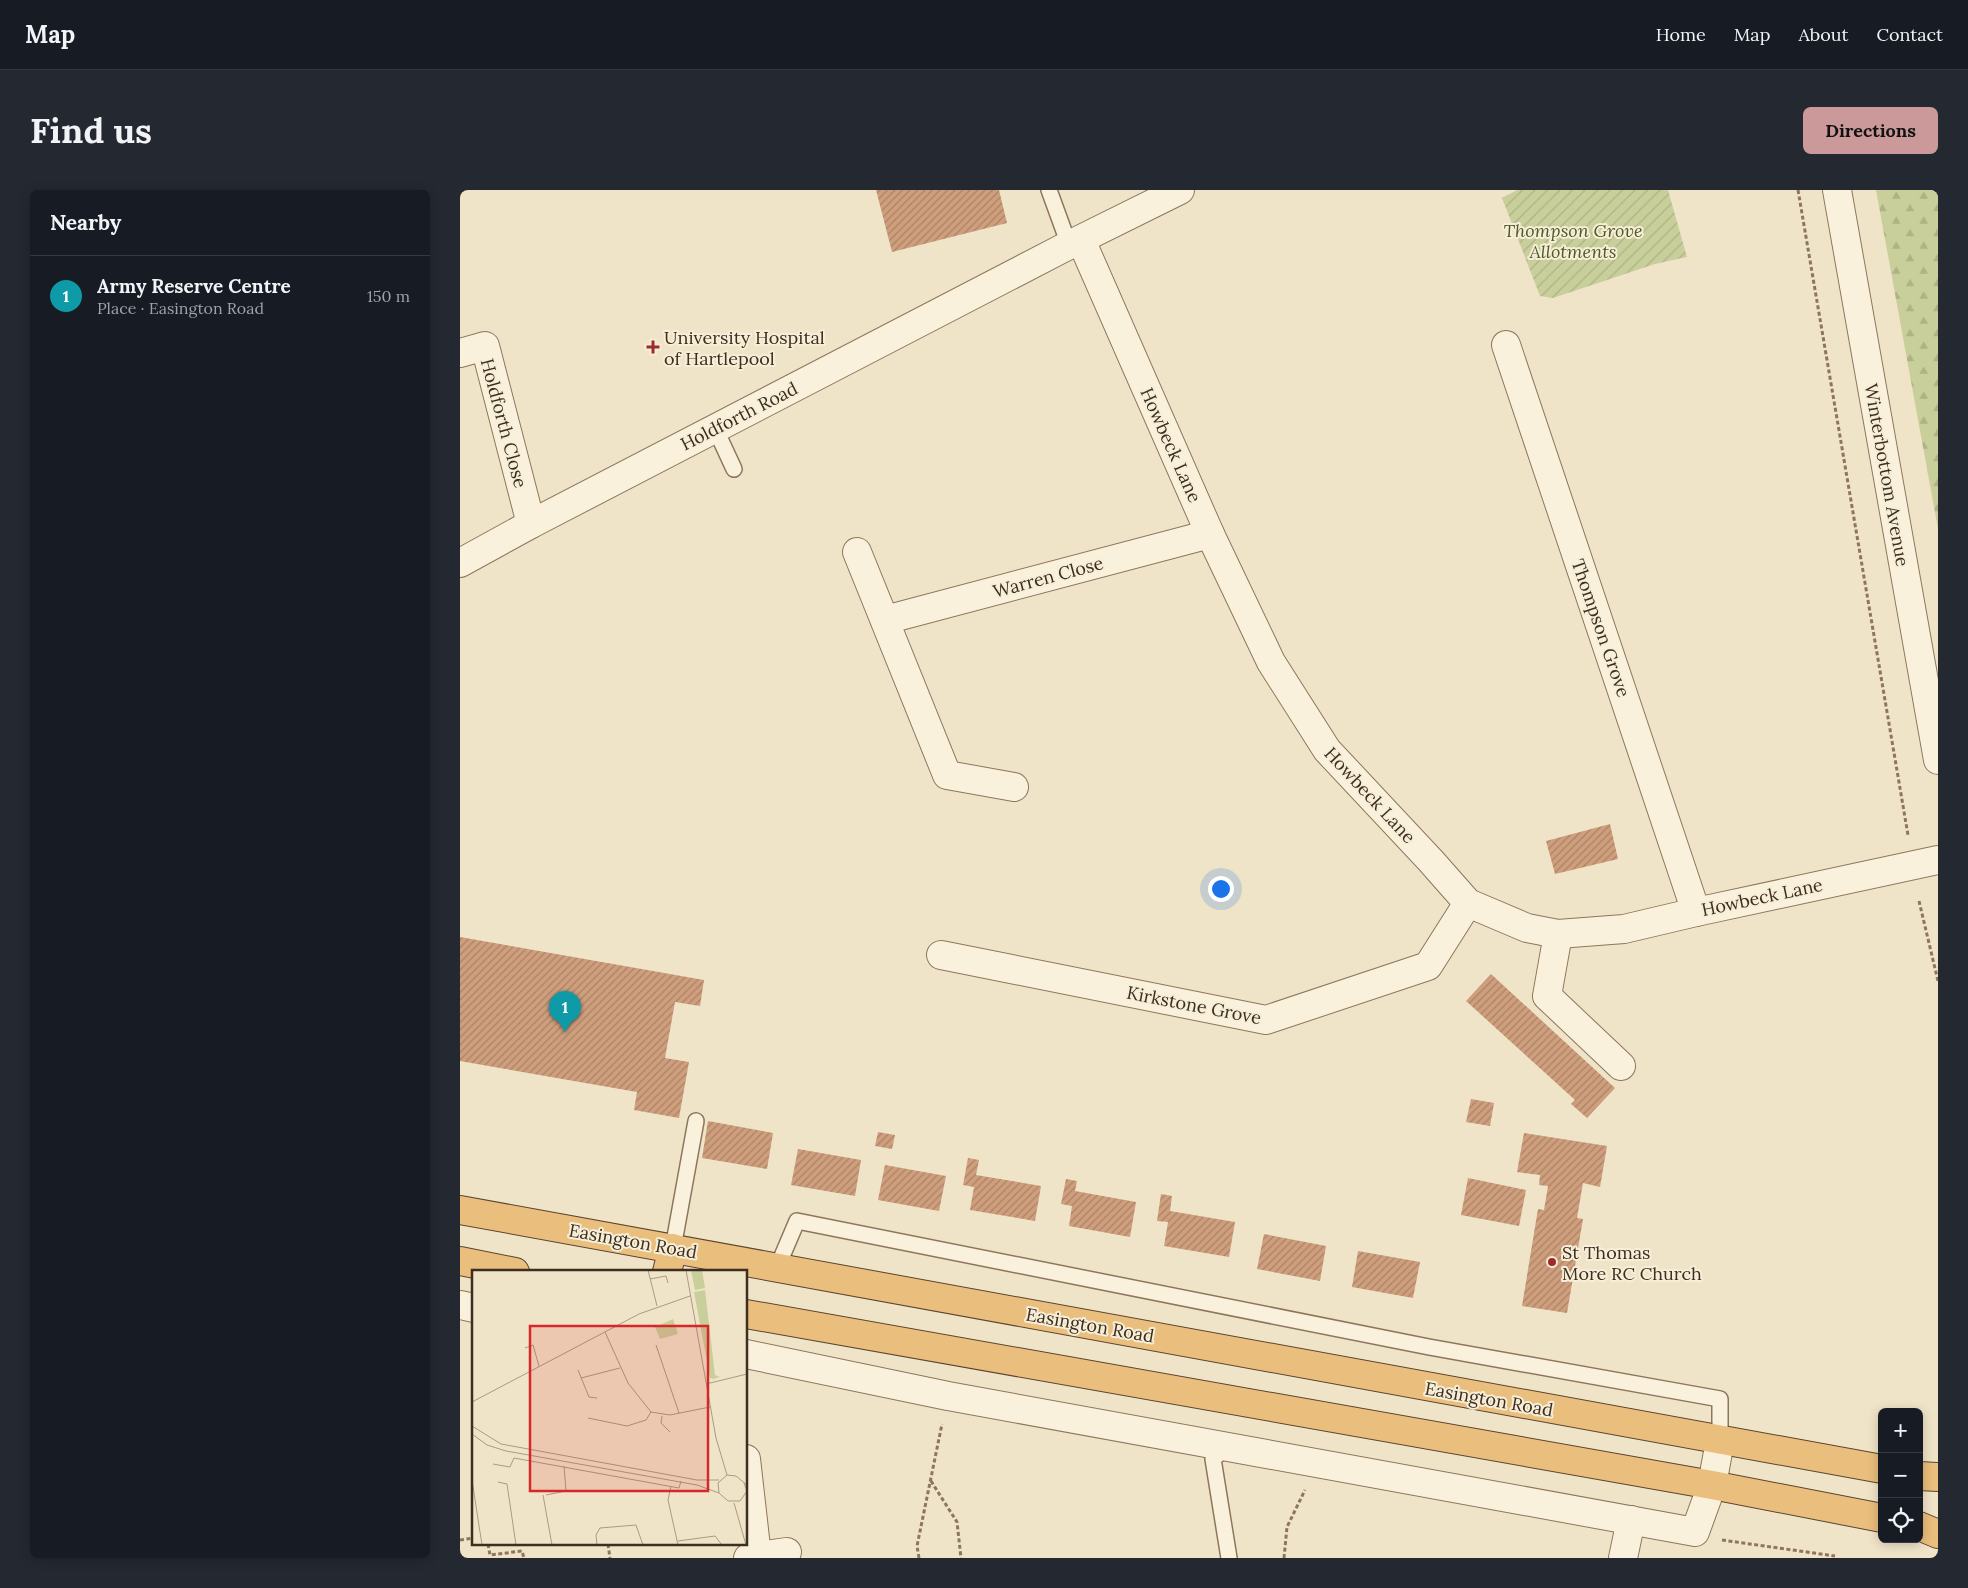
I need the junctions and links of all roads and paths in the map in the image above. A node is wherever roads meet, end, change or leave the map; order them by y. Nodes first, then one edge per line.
1 (1049, 190) edge
2 (1180, 190) edge
3 (1798, 190) edge
4 (1837, 190) edge
5 (1075, 242) junction
6 (1506, 345) dead end
7 (460, 353) edge
8 (715, 428) junction
9 (734, 469) dead end
10 (531, 524) junction
11 (1210, 534) junction
12 (858, 552) dead end
13 (460, 563) edge
14 (885, 620) junction
15 (1930, 666) edge
16 (1938, 760) edge
17 (1014, 787) dead end
18 (1908, 835) dead end
19 (1938, 860) edge
20 (1919, 901) dead end
21 (1468, 903) junction
22 (1696, 912) junction
23 (1558, 934) junction
24 (941, 955) dead end
25 (1938, 981) edge
26 (1621, 1066) dead end
27 (696, 1121) dead end
28 (460, 1210) edge
29 (670, 1260) edge
30 (460, 1261) edge
31 (777, 1268) junction
32 (505, 1270) edge
33 (748, 1314) edge
34 (748, 1354) edge
35 (948, 1396) junction
36 (1720, 1441) junction
37 (1227, 1447) junction
38 (1878, 1469) edge
39 (1923, 1476) edge
40 (1938, 1477) edge
41 (931, 1480) junction
42 (1712, 1485) junction
43 (1307, 1486) dead end
44 (748, 1492) edge
45 (1878, 1517) edge
46 (1631, 1520) junction
47 (1923, 1528) edge
48 (1938, 1534) edge
49 (787, 1552) dead end
50 (490, 1556) edge
51 (752, 1557) edge
52 (524, 1558) edge
53 (919, 1558) edge
54 (961, 1558) edge
55 (1229, 1558) edge
56 (1284, 1558) edge
57 (1623, 1558) edge

1 - 5 lane
2 - 5 street, Holdforth Road
3 - 18 path
4 - 15 street, Winterbottom Avenue
5 - 8 street, Holdforth Road
5 - 11 street, Howbeck Lane
6 - 22 street, Thompson Grove
7 - 10 street, Holdforth Close
8 - 9 lane
8 - 10 street, Holdforth Road
10 - 13 street, Holdforth Road
11 - 14 street, Warren Close
11 - 21 street, Howbeck Lane
12 - 14 street
14 - 17 street
15 - 16 street, Winterbottom Avenue
19 - 22 street, Howbeck Lane
20 - 25 path
21 - 23 street, Howbeck Lane
21 - 24 street, Kirkstone Grove
22 - 23 street, Howbeck Lane
23 - 26 street
27 - 29 lane
28 - 29 highway, Easington Road
29 - 31 highway, Easington Road
30 - 32 highway
31 - 36 highway, Easington Road
31 - 36 lane
33 - 42 highway
34 - 35 street
35 - 37 street
35 - 41 path
36 - 38 highway, Easington Road
36 - 42 street
37 - 46 street
37 - 55 lane
39 - 40 highway
41 - 53 path
41 - 54 path
42 - 45 highway
42 - 46 street
43 - 56 path
44 - 51 street
46 - 57 street
47 - 48 highway
49 - 51 street
50 - 52 path

